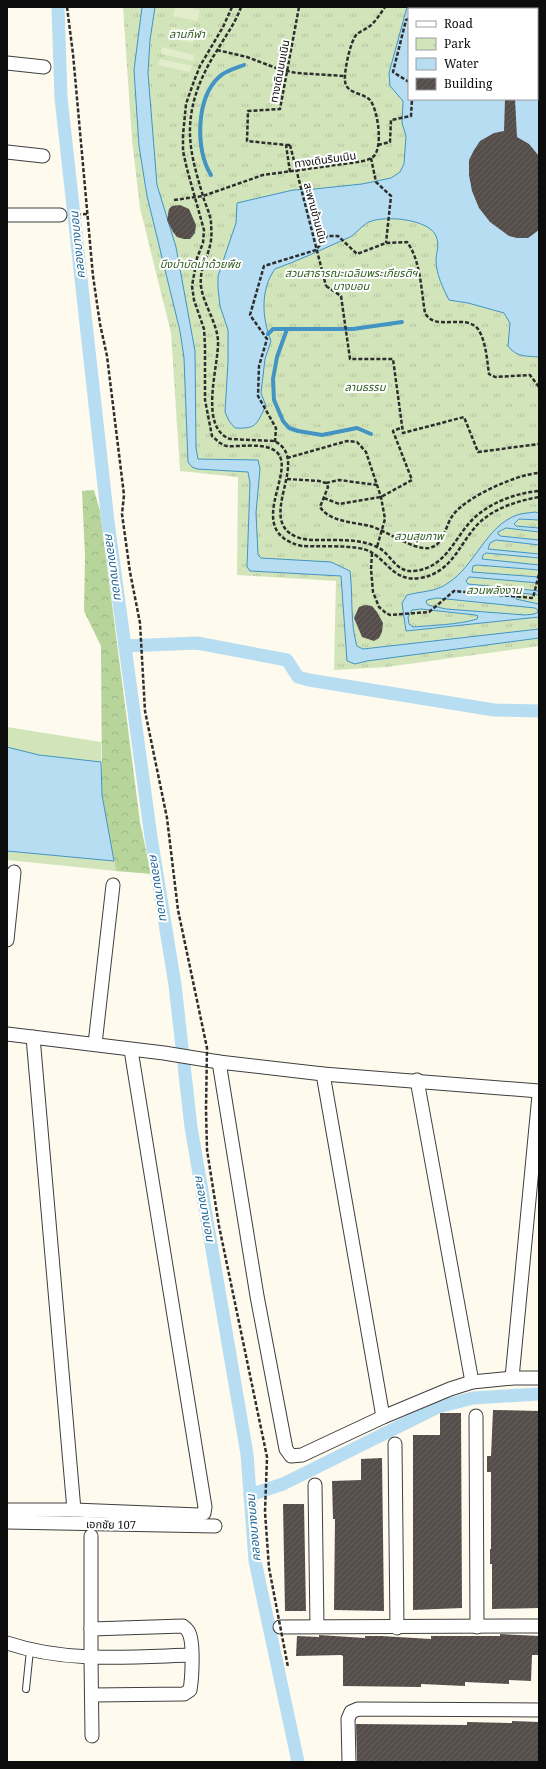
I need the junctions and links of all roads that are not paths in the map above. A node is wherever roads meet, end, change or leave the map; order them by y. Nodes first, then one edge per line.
1 (7, 63) edge
2 (44, 67) dead end
3 (7, 152) edge
4 (43, 156) dead end
5 (7, 215) edge
6 (60, 215) dead end
7 (14, 872) dead end
8 (113, 885) dead end
9 (7, 940) edge
10 (7, 1034) edge
11 (33, 1037) junction
12 (95, 1044) junction
13 (131, 1050) junction
14 (211, 1061) junction
15 (323, 1074) junction
16 (417, 1080) junction
17 (539, 1091) edge
18 (539, 1095) edge
19 (512, 1378) junction
20 (539, 1378) edge
21 (472, 1382) junction
22 (476, 1416) dead end
23 (383, 1417) junction
24 (395, 1444) dead end
25 (315, 1485) dead end
26 (7, 1510) edge
27 (74, 1510) junction
28 (7, 1522) edge
29 (215, 1526) dead end
30 (91, 1536) dead end
31 (317, 1626) junction
32 (539, 1626) edge
33 (478, 1627) junction
34 (280, 1628) road end
35 (397, 1628) junction
36 (91, 1629) junction
37 (7, 1643) edge
38 (30, 1650) junction
39 (191, 1655) junction
40 (91, 1658) junction
41 (26, 1689) dead end
42 (92, 1695) junction
43 (539, 1710) edge
44 (92, 1736) dead end
45 (349, 1762) edge

1 - 2 street
3 - 4 street
5 - 6 street
7 - 9 street
8 - 12 street
10 - 11 street
11 - 12 street
11 - 27 street
12 - 13 street
13 - 14 street
13 - 27 street
14 - 15 street
14 - 23 street
15 - 16 street
15 - 23 street
16 - 17 street
16 - 21 street
18 - 19 street
19 - 20 street
19 - 21 street
21 - 23 street
22 - 33 street
24 - 35 street
25 - 31 street
26 - 27 street
28 - 29 street, เอกชัย 107
30 - 36 street
31 - 34 street
31 - 35 street
32 - 33 street
33 - 35 street
36 - 39 street
36 - 40 street
37 - 38 street
38 - 40 street
38 - 41 lane
39 - 40 street
39 - 42 street
40 - 42 street
42 - 44 street
43 - 45 street

